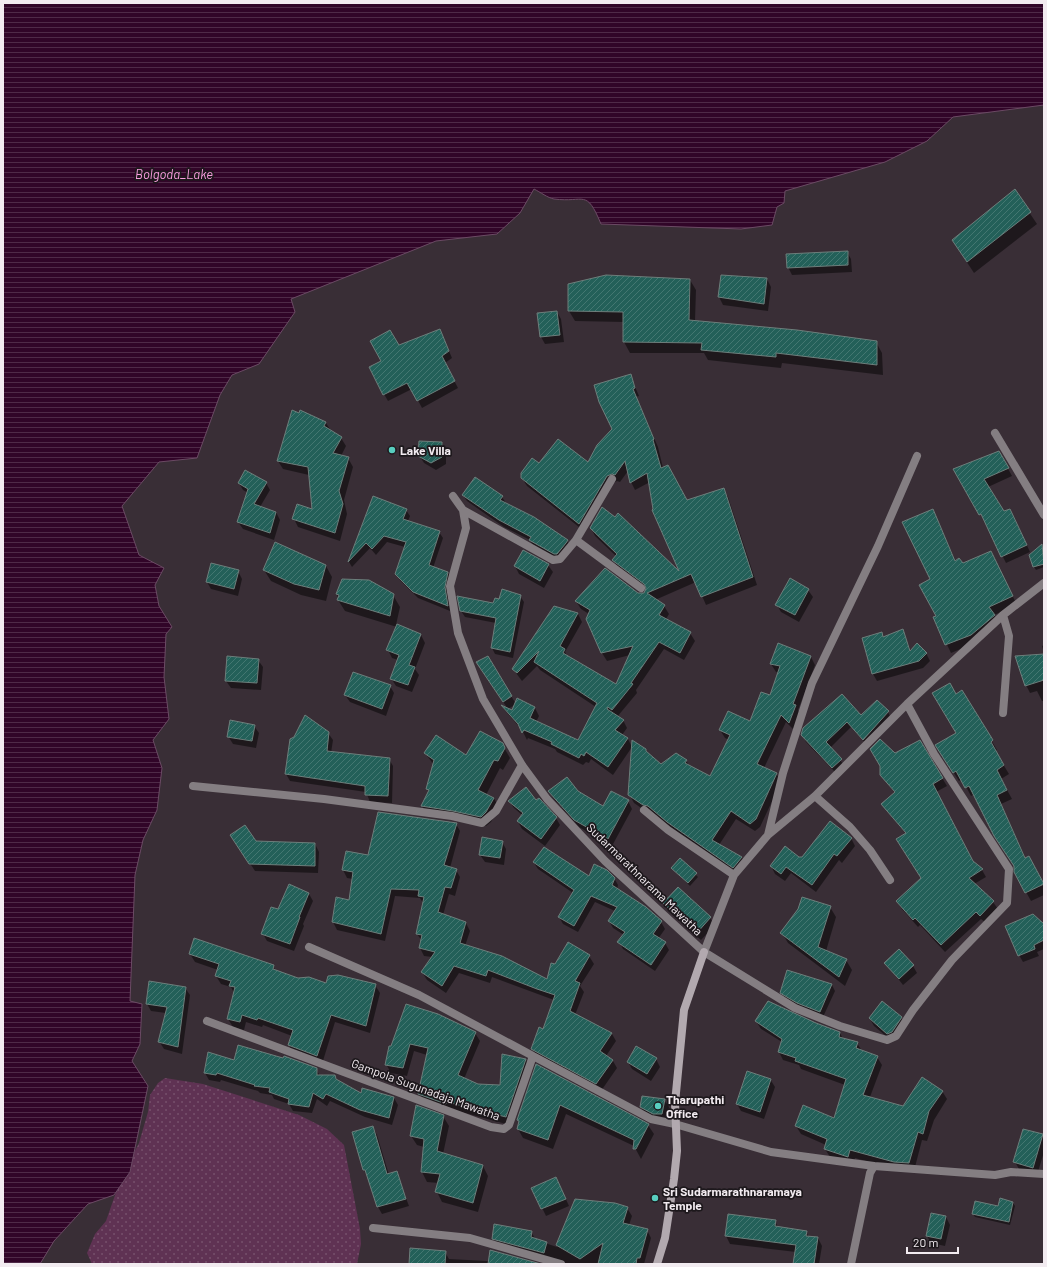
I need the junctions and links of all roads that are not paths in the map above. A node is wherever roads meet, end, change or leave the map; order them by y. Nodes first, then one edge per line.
1 (995, 433) dead end
2 (917, 456) dead end
3 (612, 479) dead end
4 (453, 496) dead end
5 (463, 510) junction
6 (1044, 515) edge
7 (576, 540) junction
8 (1044, 583) edge
9 (641, 588) dead end
10 (1004, 615) junction
11 (907, 704) junction
12 (1003, 713) dead end
13 (522, 765) junction
14 (193, 786) dead end
15 (814, 796) junction
16 (644, 810) dead end
17 (768, 835) junction
18 (734, 875) junction
19 (890, 880) dead end
20 (309, 947) dead end
21 (704, 952) junction
22 (207, 1021) dead end
23 (533, 1056) junction
24 (675, 1124) junction
25 (874, 1166) junction
26 (1044, 1174) edge
27 (373, 1228) dead end
28 (561, 1264) edge
29 (657, 1264) edge
30 (851, 1264) edge

1 - 6 street
2 - 17 street
3 - 7 street
4 - 5 street, Sudarmarathnarama Mawatha
5 - 7 street
5 - 13 street, Sudarmarathnarama Mawatha
7 - 9 street
8 - 10 street
10 - 11 street
10 - 12 street
11 - 15 street
11 - 21 street
13 - 14 street
13 - 21 street, Sudarmarathnarama Mawatha
15 - 17 street
15 - 19 street
16 - 18 street
17 - 18 street
18 - 21 street
20 - 23 street
21 - 24 street, Sudarmarathnarama Mawatha
22 - 23 street, Gampola Sugunadaja Mawatha
23 - 24 street
24 - 25 street
24 - 29 street, Sudarmarathnarama Mawatha
25 - 26 street
25 - 30 street
27 - 28 street

